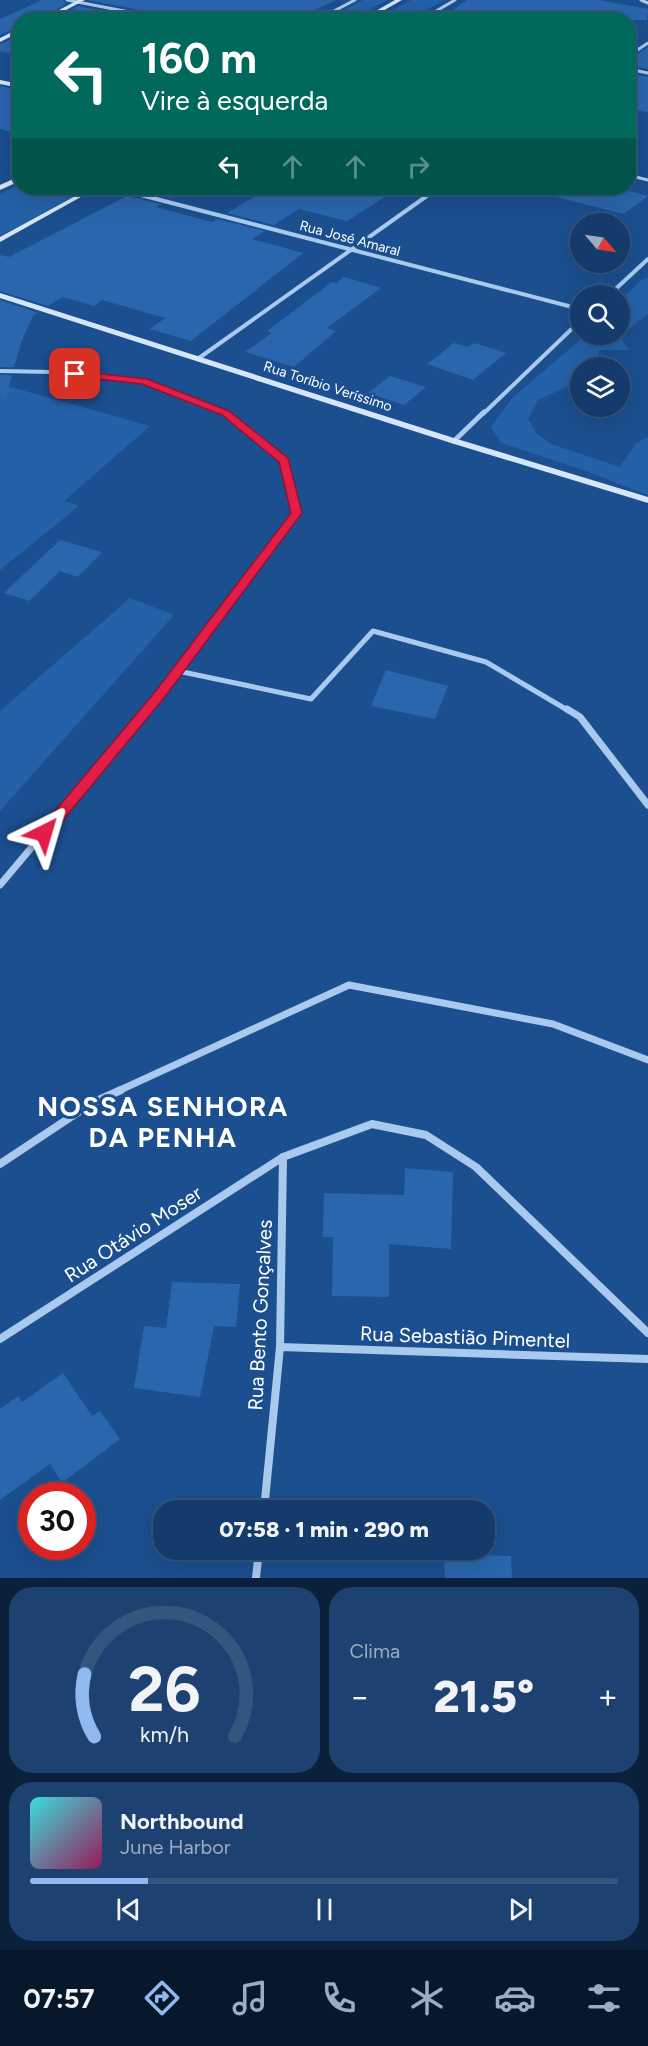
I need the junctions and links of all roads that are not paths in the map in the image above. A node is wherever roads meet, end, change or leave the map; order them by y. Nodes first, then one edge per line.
1 (67, 0) edge
2 (355, 0) edge
3 (399, 0) edge
4 (456, 0) edge
5 (640, 0) edge
6 (80, 1) edge
7 (648, 3) edge
8 (58, 12) edge
9 (133, 12) edge
10 (332, 12) edge
11 (377, 12) edge
12 (435, 12) edge
13 (81, 195) edge
14 (141, 195) edge
15 (428, 195) edge
16 (0, 240) edge
17 (352, 249) junction
18 (648, 259) edge
19 (620, 285) edge
20 (0, 296) edge
21 (570, 306) edge
22 (570, 331) edge
23 (199, 358) junction
24 (0, 371) edge
25 (454, 441) junction
26 (648, 500) edge
27 (178, 671) junction
28 (648, 805) edge
29 (0, 885) edge
30 (648, 1060) edge
31 (284, 1157) junction
32 (0, 1164) edge
33 (648, 1333) edge
34 (0, 1339) edge
35 (280, 1347) junction
36 (648, 1359) edge
37 (265, 1500) edge
38 (259, 1560) edge
39 (256, 1578) edge

1 - 6 street
2 - 10 street
3 - 11 street
4 - 12 street
5 - 7 street
6 - 8 street
6 - 9 street
13 - 16 street
14 - 17 street, Rua José Amaral
15 - 17 street
17 - 21 street, Rua José Amaral
17 - 23 street
18 - 19 street
20 - 23 street, Rua Toríbio Veríssimo
22 - 25 street
23 - 25 street, Rua Toríbio Veríssimo
24 - 27 street
25 - 26 street, Rua Toríbio Veríssimo
27 - 28 street
27 - 29 street
30 - 32 street
31 - 33 street, Rua Otávio Moser
31 - 34 street, Rua Otávio Moser
31 - 35 street, Rua Bento Gonçalves
35 - 36 street, Rua Sebastião Pimentel
35 - 37 street, Rua Bento Gonçalves
38 - 39 street

